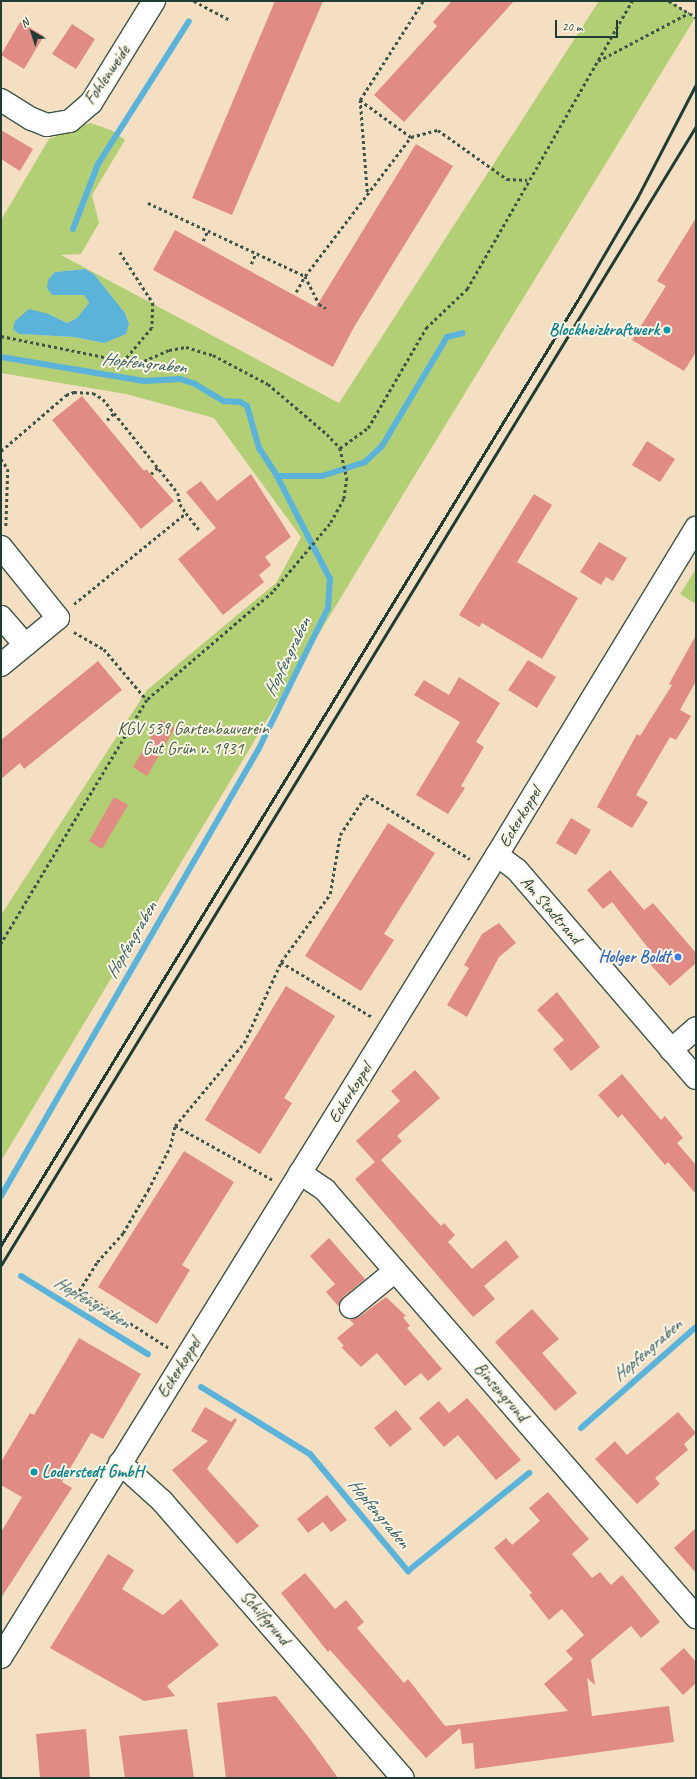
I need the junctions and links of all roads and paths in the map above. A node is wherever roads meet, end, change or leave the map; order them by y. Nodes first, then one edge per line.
1 (154, 1) edge
2 (194, 1) edge
3 (423, 1) edge
4 (632, 1) edge
5 (669, 1) edge
6 (689, 13) junction
7 (696, 17) edge
8 (230, 20) dead end
9 (596, 61) junction
10 (1, 100) edge
11 (360, 100) junction
12 (411, 137) junction
13 (527, 180) junction
14 (367, 193) junction
15 (148, 202) dead end
16 (208, 230) junction
17 (203, 241) dead end
18 (120, 252) dead end
19 (256, 253) junction
20 (251, 264) dead end
21 (305, 276) junction
22 (296, 292) dead end
23 (326, 308) dead end
24 (1, 336) edge
25 (124, 361) junction
26 (114, 414) junction
27 (107, 420) dead end
28 (340, 448) junction
29 (1, 451) edge
30 (1, 459) edge
31 (158, 467) junction
32 (151, 474) dead end
33 (186, 513) junction
34 (696, 528) edge
35 (200, 531) dead end
36 (3, 540) edge
37 (1, 617) edge
38 (58, 618) junction
39 (25, 645) junction
40 (1, 664) edge
41 (147, 700) junction
42 (492, 862) junction
43 (1, 944) edge
44 (281, 962) junction
45 (390, 1028) junction
46 (696, 1028) edge
47 (671, 1050) junction
48 (696, 1078) edge
49 (175, 1126) junction
50 (295, 1182) junction
51 (395, 1271) junction
52 (351, 1307) dead end
53 (185, 1359) junction
54 (120, 1463) junction
55 (696, 1617) edge
56 (1, 1657) edge
57 (403, 1778) edge

1 - 10 street, Fohlenweide
2 - 8 path
3 - 11 path
4 - 9 path
5 - 6 path
6 - 7 path
6 - 9 path
9 - 13 path
11 - 12 path
11 - 14 path
12 - 13 path
12 - 14 path
13 - 28 path
14 - 21 path
15 - 16 path
16 - 17 path
16 - 19 path
18 - 25 path
19 - 20 path
19 - 21 path
21 - 22 path
21 - 23 path
24 - 25 path
25 - 28 path
26 - 27 path
26 - 29 path
26 - 31 path
28 - 41 path
30 - 36 path
31 - 32 path
31 - 33 path
33 - 35 path
33 - 38 path
34 - 42 street, Eckerkoppel
36 - 38 street
37 - 39 street
38 - 39 street
38 - 41 path
39 - 40 street
41 - 43 path
42 - 44 path
42 - 45 street, Eckerkoppel
42 - 47 street, Am Stadtrand
44 - 45 path
44 - 49 path
45 - 50 street, Eckerkoppel
46 - 47 street
47 - 48 street, Am Stadtrand
49 - 50 path
49 - 53 path
50 - 51 street, Binsengrund
50 - 53 street, Eckerkoppel
51 - 52 street
51 - 55 street, Binsengrund
53 - 54 street, Eckerkoppel
54 - 56 street, Eckerkoppel
54 - 57 street, Schilfgrund

